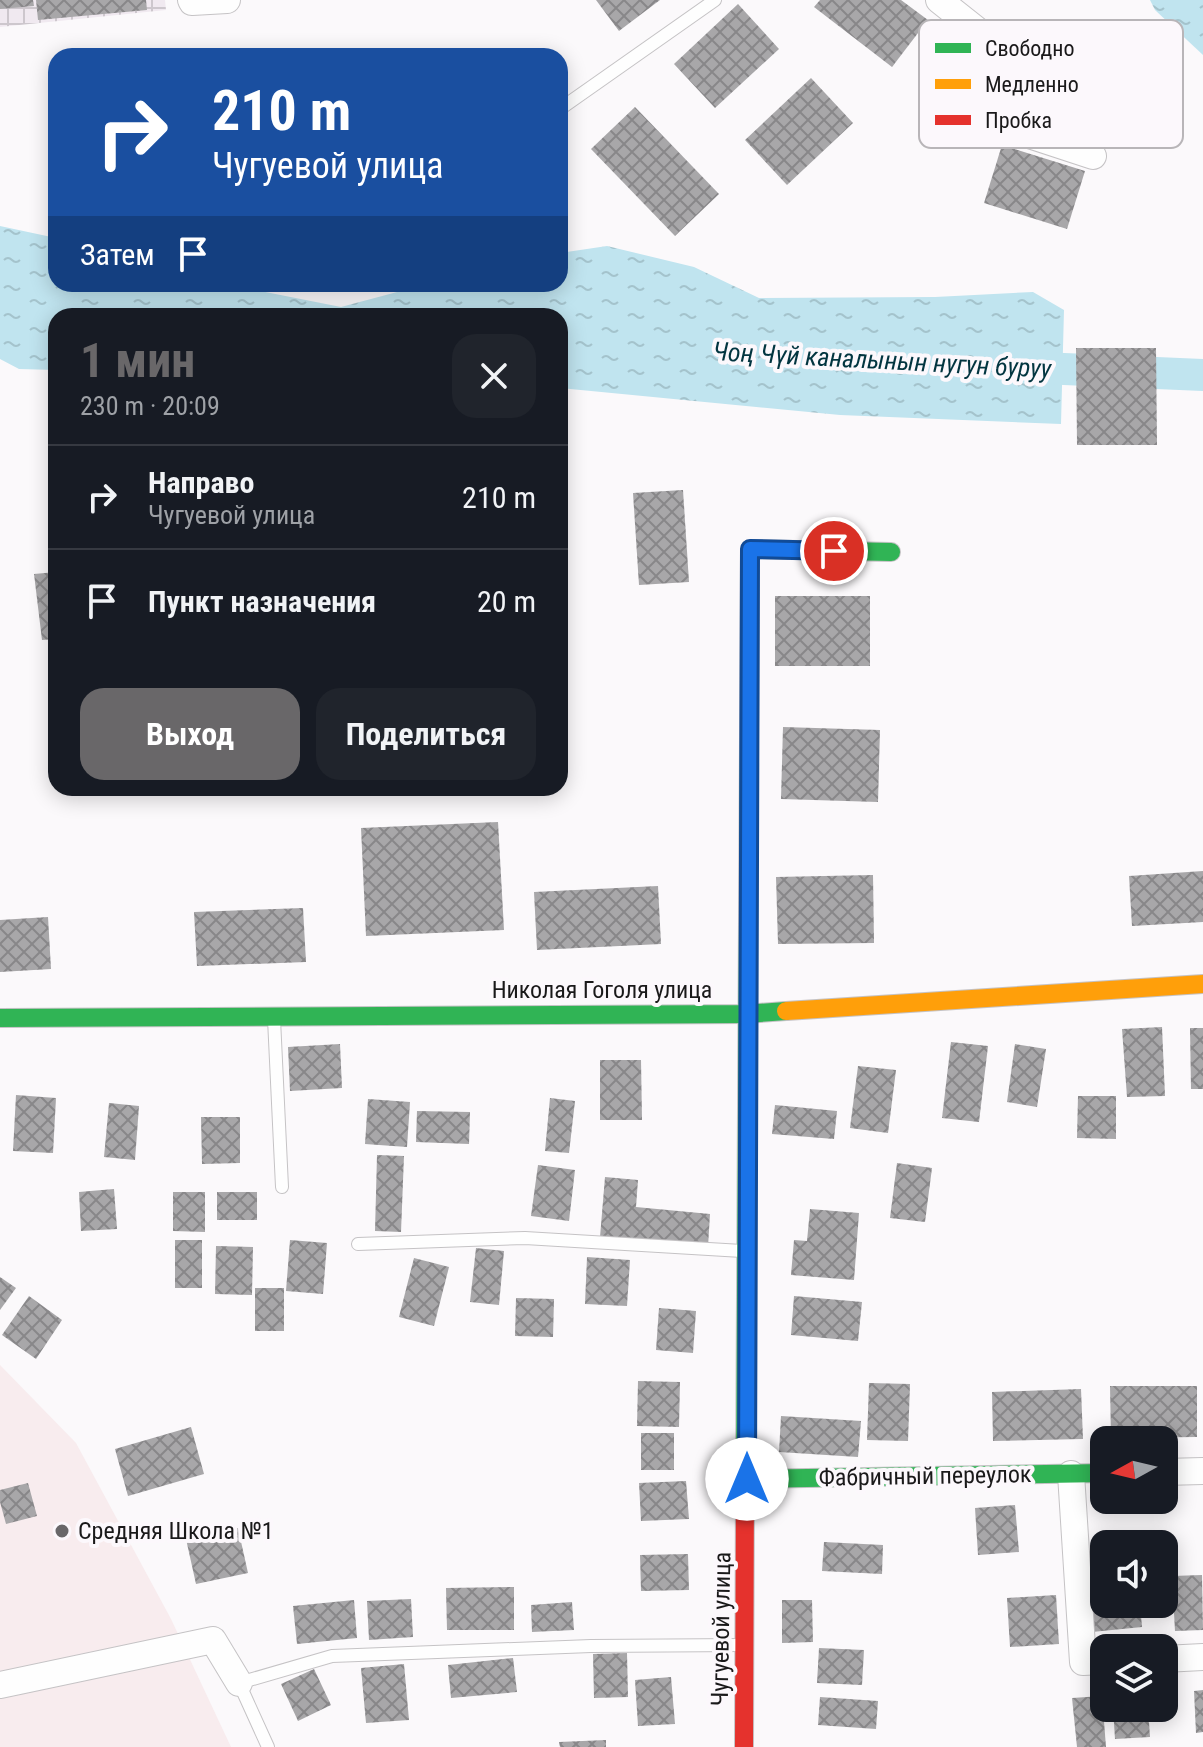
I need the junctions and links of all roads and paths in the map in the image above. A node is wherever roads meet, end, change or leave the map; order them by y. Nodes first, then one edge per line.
1 (191, 0) edge
2 (227, 0) edge
3 (715, 0) edge
4 (939, 0) edge
5 (964, 20) edge
6 (568, 103) edge
7 (1069, 148) edge
8 (1093, 156) dead end
9 (891, 552) dead end
10 (1203, 984) edge
11 (746, 1014) junction
12 (274, 1016) junction
13 (0, 1018) edge
14 (282, 1187) dead end
15 (358, 1244) dead end
16 (748, 1251) junction
17 (1203, 1471) edge
18 (1178, 1472) edge
19 (1090, 1473) edge
20 (1071, 1474) junction
21 (747, 1479) junction
22 (745, 1645) junction
23 (1203, 1657) edge
24 (1178, 1658) edge
25 (1090, 1662) edge
26 (239, 1683) junction
27 (0, 1685) edge
28 (268, 1747) edge
29 (744, 1747) edge

1 - 2 street
3 - 6 lane
4 - 5 street
7 - 8 street
9 - 11 street, Чугуевой улица
10 - 11 street, Николая Гоголя улица
11 - 12 street, Николая Гоголя улица
11 - 16 street, Чугуевой улица
12 - 13 street, Николая Гоголя улица
12 - 14 lane
15 - 16 lane
16 - 21 street, Чугуевой улица
17 - 18 street
19 - 20 street, Фабричный переулок
20 - 21 street, Фабричный переулок
20 - 25 street
21 - 22 street, Чугуевой улица
22 - 26 lane
22 - 29 street, Чугуевой улица
23 - 24 street
26 - 27 street
26 - 28 lane

